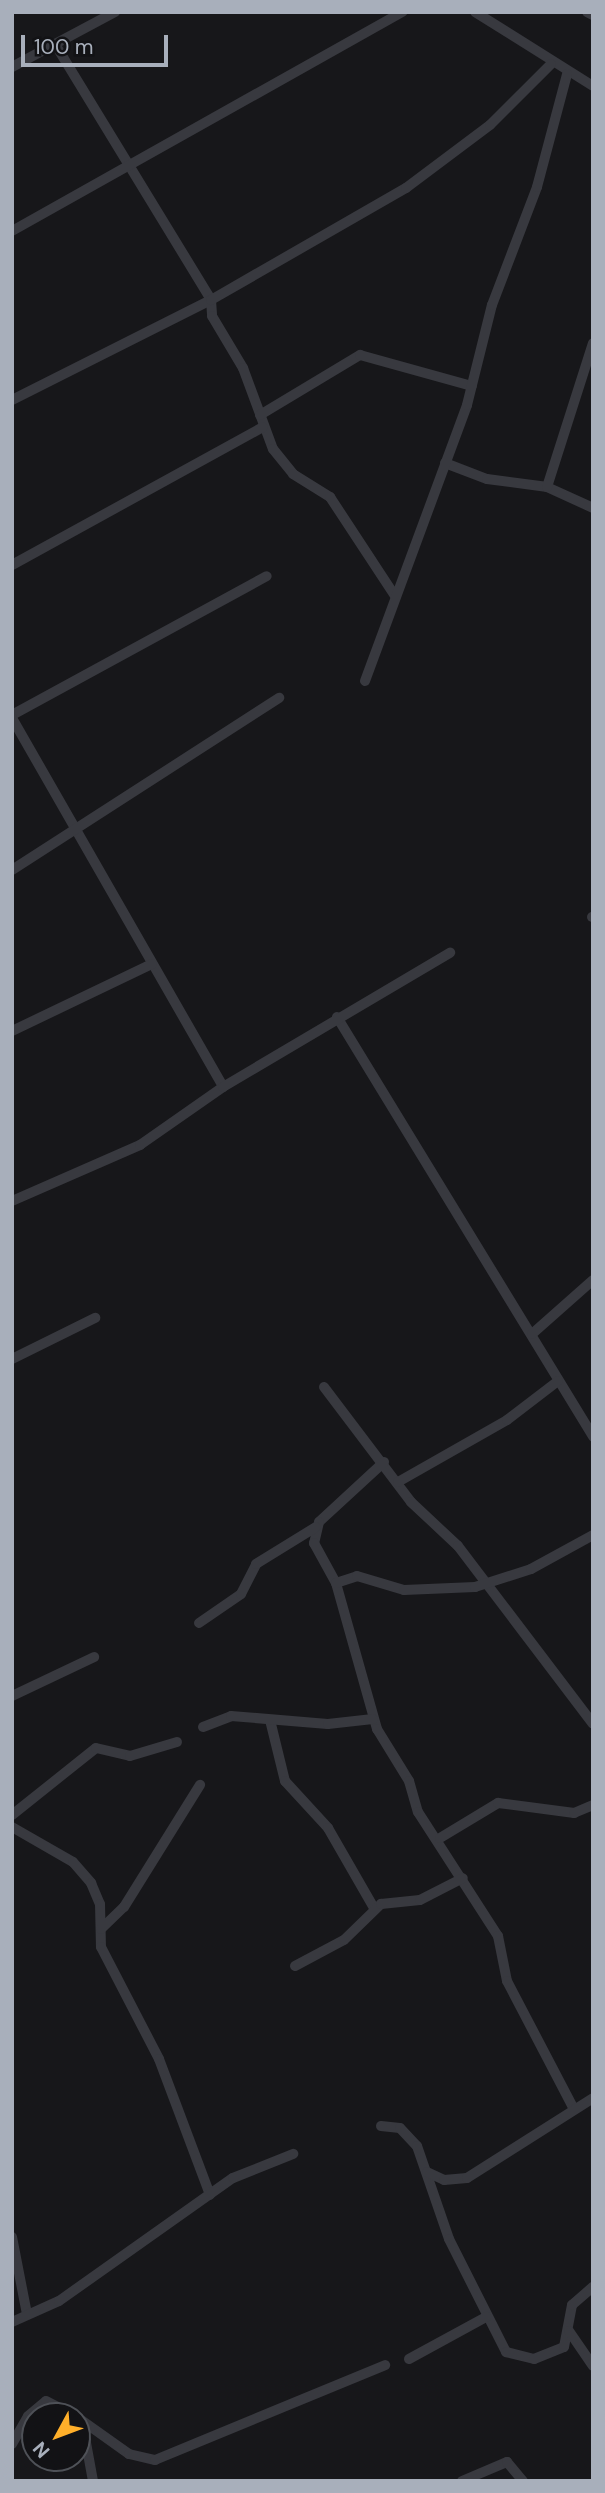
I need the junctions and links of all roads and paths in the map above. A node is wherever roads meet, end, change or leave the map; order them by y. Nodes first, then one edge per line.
1 (116, 12) edge
2 (403, 12) edge
3 (475, 12) edge
4 (587, 12) edge
5 (593, 15) edge
6 (55, 44) junction
7 (551, 64) junction
8 (12, 67) edge
9 (567, 74) junction
10 (593, 86) edge
11 (131, 166) junction
12 (12, 231) edge
13 (211, 300) junction
14 (593, 343) edge
15 (472, 386) junction
16 (12, 400) edge
17 (261, 421) junction
18 (445, 463) junction
19 (547, 487) junction
20 (593, 508) edge
21 (12, 565) edge
22 (267, 576) dead end
23 (395, 596) junction
24 (365, 681) dead end
25 (279, 698) dead end
26 (12, 717) edge
27 (76, 830) junction
28 (12, 870) edge
29 (450, 953) dead end
30 (152, 964) junction
31 (337, 1017) junction
32 (12, 1031) edge
33 (223, 1087) junction
34 (12, 1201) edge
35 (593, 1280) edge
36 (94, 1318) dead end
37 (532, 1334) junction
38 (12, 1359) edge
39 (558, 1381) junction
40 (324, 1387) dead end
41 (593, 1437) edge
42 (384, 1462) junction
43 (398, 1482) junction
44 (316, 1527) junction
45 (593, 1535) edge
46 (484, 1582) junction
47 (336, 1583) junction
48 (199, 1623) dead end
49 (94, 1657) dead end
50 (12, 1696) edge
51 (373, 1719) junction
52 (270, 1720) junction
53 (593, 1724) edge
54 (202, 1727) dead end
55 (177, 1742) dead end
56 (200, 1786) dead end
57 (593, 1805) edge
58 (12, 1815) edge
59 (12, 1827) edge
60 (440, 1839) junction
61 (463, 1878) junction
62 (374, 1908) junction
63 (102, 1929) junction
64 (295, 1966) dead end
65 (593, 2098) edge
66 (573, 2107) junction
67 (381, 2126) dead end
68 (293, 2154) dead end
69 (427, 2172) junction
70 (210, 2195) junction
71 (12, 2237) edge
72 (593, 2287) edge
73 (27, 2314) junction
74 (486, 2317) junction
75 (12, 2322) edge
76 (569, 2331) junction
77 (409, 2359) dead end
78 (385, 2365) dead end
79 (593, 2366) edge
80 (91, 2427) edge
81 (21, 2428) edge
82 (12, 2444) edge
83 (462, 2481) edge
84 (523, 2481) edge

1 - 6 street
2 - 11 street
3 - 7 street
4 - 5 street
6 - 8 street
6 - 11 street
7 - 9 street
7 - 13 street
9 - 10 street
9 - 15 street
11 - 12 street
11 - 13 street
13 - 16 street
13 - 17 street
14 - 19 street
15 - 17 street
15 - 18 street
17 - 21 street
17 - 23 street
18 - 19 street
18 - 23 street
19 - 20 street
22 - 26 street
23 - 24 street
25 - 27 street
26 - 27 street
27 - 28 street
27 - 30 street
29 - 31 street
30 - 32 street
30 - 33 street
31 - 33 street
31 - 37 street
33 - 34 street
35 - 37 street
36 - 38 street
37 - 39 street
39 - 41 street
39 - 43 street
40 - 42 street
42 - 43 street
42 - 44 street
43 - 46 street
44 - 47 street
44 - 48 street
45 - 46 street
46 - 47 street
46 - 53 street
47 - 51 street
49 - 50 street
51 - 52 street
51 - 60 street
52 - 54 street
52 - 62 street
55 - 58 street
56 - 63 street
57 - 60 street
59 - 63 street
60 - 61 street
61 - 62 street
61 - 66 street
62 - 64 street
63 - 70 street
65 - 66 street
66 - 69 street
67 - 69 street
68 - 70 street
69 - 74 street
70 - 73 street
71 - 73 street
72 - 76 street
73 - 75 street
74 - 76 street
74 - 77 street
76 - 79 street
78 - 80 street
81 - 82 street
83 - 84 street

